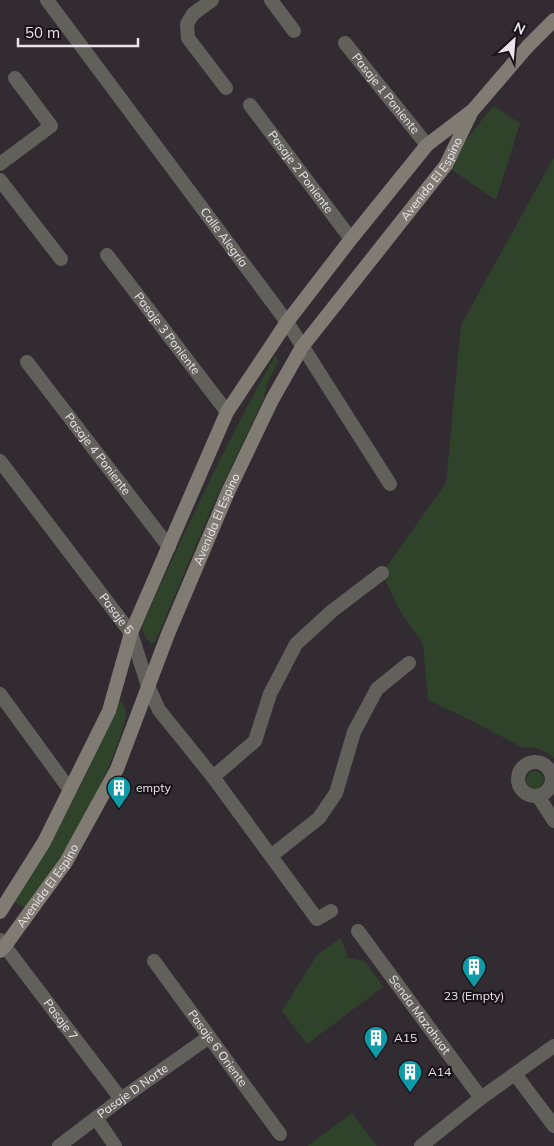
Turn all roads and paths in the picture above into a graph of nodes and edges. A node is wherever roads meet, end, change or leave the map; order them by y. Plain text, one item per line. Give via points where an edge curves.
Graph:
1 (47, 0) edge
2 (212, 0) edge
3 (271, 0) edge
4 (554, 20) edge
5 (294, 31) dead end
6 (345, 43) dead end
7 (16, 78) dead end
8 (226, 88) dead end
9 (250, 105) dead end
10 (472, 110) junction
11 (427, 145) junction
12 (0, 164) edge
13 (0, 180) edge
14 (351, 239) junction
15 (107, 255) dead end
16 (62, 259) dead end
17 (287, 322) junction
18 (302, 346) junction
19 (27, 362) dead end
20 (227, 412) junction
21 (0, 461) edge
22 (390, 484) dead end
23 (169, 547) junction
24 (382, 573) dead end
25 (132, 633) junction
26 (409, 664) dead end
27 (148, 686) junction
28 (0, 694) edge
29 (213, 777) junction
30 (70, 790) junction
31 (538, 796) dead end
32 (554, 821) edge
33 (271, 856) junction
34 (331, 911) dead end
35 (0, 912) edge
36 (358, 931) dead end
37 (2, 946) edge
38 (154, 960) dead end
39 (209, 1037) junction
40 (554, 1046) edge
41 (515, 1074) junction
42 (481, 1098) junction
43 (121, 1099) junction
44 (96, 1118) junction
45 (554, 1126) edge
46 (280, 1134) dead end
47 (59, 1146) edge
48 (115, 1146) edge
49 (421, 1146) edge

1 - 17 street, Calle Alegría
2 - 8 street via 193,14 187,24 188,38
3 - 5 street
4 - 10 main road, Avenida El Espino
6 - 11 street, Pasaje 1 Poniente
7 - 12 street via 51,126
9 - 14 street, Pasaje 2 Poniente
10 - 11 main road, Avenida El Espino
10 - 18 main road, Avenida El Espino via 446,165
11 - 14 main road, Avenida El Espino
13 - 16 street
14 - 17 main road, Avenida El Espino
15 - 20 street, Pasaje 3 Poniente
17 - 18 street, Calle Alegría
17 - 20 main road, Avenida El Espino
18 - 22 street, Calle Alegría
18 - 27 main road, Avenida El Espino via 228,492
19 - 23 street, Pasaje 4 Poniente
20 - 23 main road, Avenida El Espino
21 - 25 street, Pasaje 5
23 - 25 main road, Avenida El Espino
24 - 29 street via 332,611 296,644 270,694 255,741
25 - 27 street, Pasaje 5
25 - 30 main road, Avenida El Espino via 109,711
26 - 33 street via 377,689 354,732 336,793 320,818
27 - 29 street, Pasaje 5 via 160,710
27 - 37 main road, Avenida El Espino via 117,769 66,862
28 - 30 street
29 - 33 street, Pasaje 5
30 - 35 main road, Avenida El Espino via 44,842
31 - 32 street
33 - 34 street, Pasaje 5 via 317,918
36 - 42 street, Senda Mazahuat
37 - 43 street, Pasaje 7
38 - 39 street, Pasaje 6 Oriente
39 - 43 street, Pasaje D Norte
39 - 46 street, Pasaje 6 Oriente
40 - 41 street
41 - 42 street
41 - 45 street
42 - 49 street
43 - 44 street, Pasaje D Norte
44 - 47 street, Pasaje D Norte
44 - 48 street

